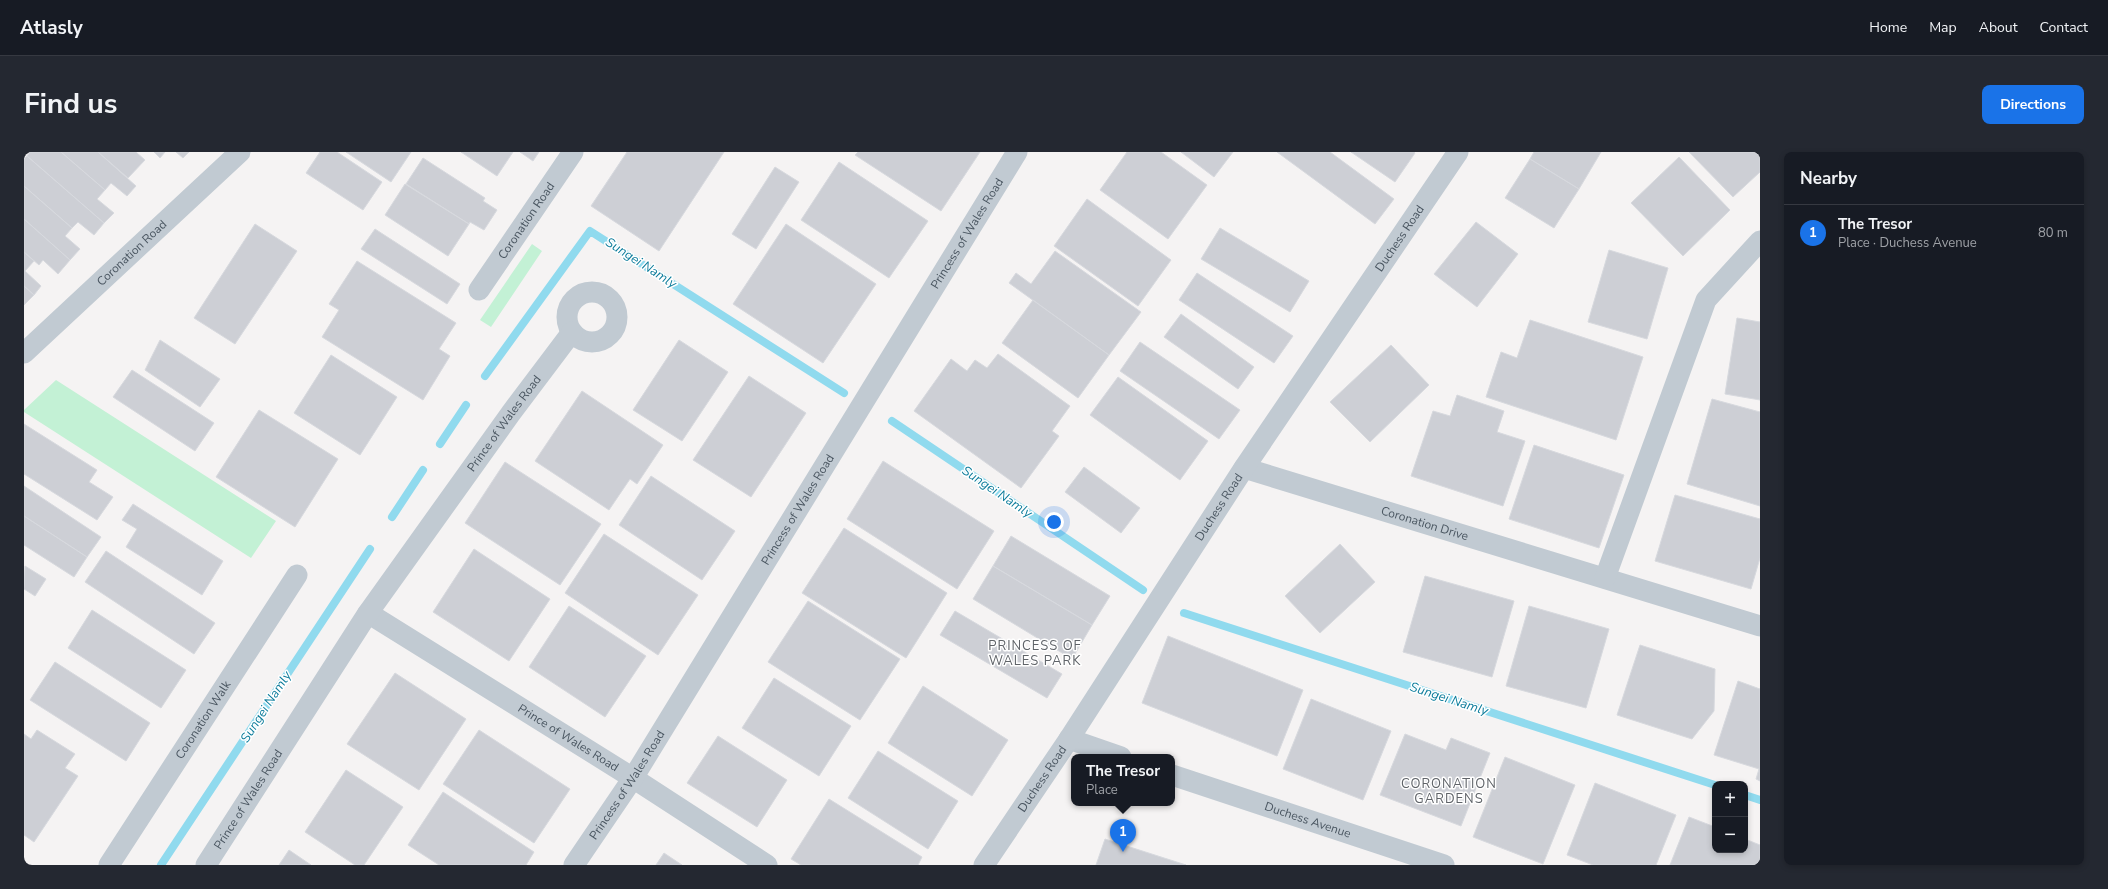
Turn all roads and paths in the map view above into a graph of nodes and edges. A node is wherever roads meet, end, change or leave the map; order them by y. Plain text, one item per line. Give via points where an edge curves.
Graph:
1 (240, 152) edge
2 (573, 152) edge
3 (1017, 152) edge
4 (1458, 152) edge
5 (1760, 241) edge
6 (479, 290) dead end
7 (572, 332) dead end
8 (24, 353) edge
9 (1244, 468) junction
10 (297, 575) dead end
11 (1605, 578) junction
12 (368, 613) junction
13 (1760, 626) edge
14 (1069, 739) junction
15 (1112, 754) edge
16 (1175, 776) edge
17 (633, 778) junction
18 (108, 865) edge
19 (206, 865) edge
20 (574, 865) edge
21 (767, 865) edge
22 (984, 865) edge
23 (1444, 865) edge

1 - 8 street, Coronation Road
2 - 6 street, Coronation Road
3 - 17 street, Princess of Wales Road
4 - 9 street, Duchess Road
5 - 11 street via 1706,300
7 - 12 street, Prince of Wales Road
9 - 11 street, Coronation Drive
9 - 14 street, Duchess Road
10 - 18 street, Coronation Walk
11 - 13 street, Coronation Drive
12 - 17 street, Prince of Wales Road
12 - 19 street, Prince of Wales Road
14 - 15 street
14 - 22 street, Duchess Road
16 - 23 street, Duchess Avenue
17 - 20 street, Princess of Wales Road
17 - 21 street, Prince of Wales Road

